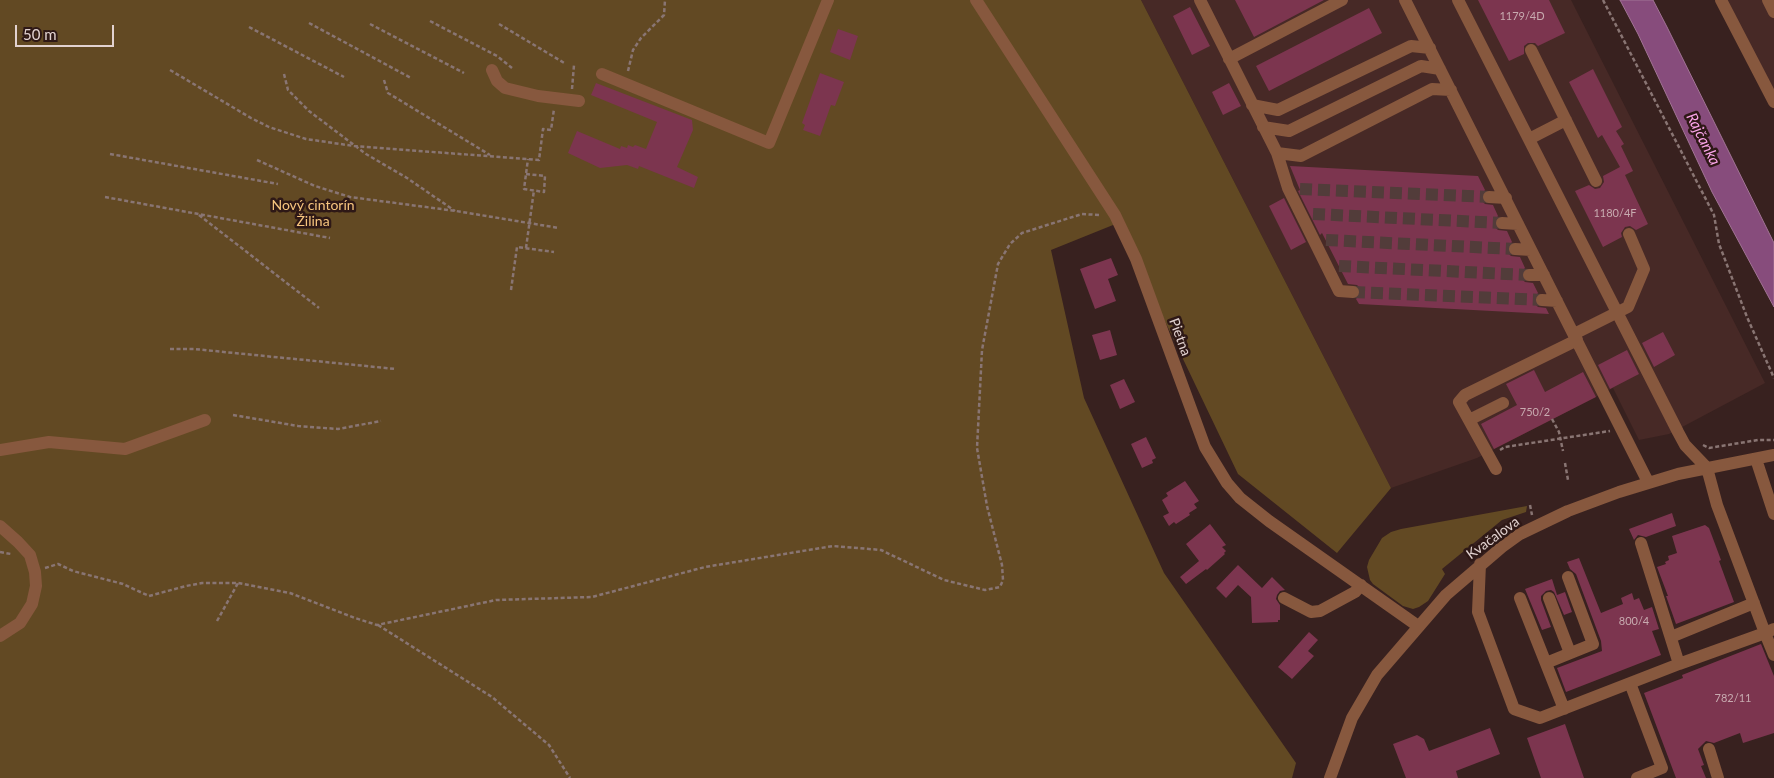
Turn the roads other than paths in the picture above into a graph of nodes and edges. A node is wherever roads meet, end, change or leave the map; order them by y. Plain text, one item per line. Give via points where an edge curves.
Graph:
1 (828, 0) edge
2 (976, 0) edge
3 (1200, 0) edge
4 (1342, 0) edge
5 (1405, 0) edge
6 (1458, 0) edge
7 (1721, 0) edge
8 (1768, 0) edge
9 (1774, 12) edge
10 (1430, 48) junction
11 (1531, 50) dead end
12 (1229, 59) junction
13 (1440, 69) junction
14 (492, 70) dead end
15 (602, 74) dead end
16 (1451, 90) junction
17 (575, 101) road end
18 (1774, 102) edge
19 (1252, 105) junction
20 (1566, 120) junction
21 (1263, 127) junction
22 (1529, 140) junction
23 (1277, 153) junction
24 (1596, 181) dead end
25 (1489, 198) tunnel mouth
26 (1506, 198) junction
27 (1502, 223) tunnel mouth
28 (1518, 224) junction
29 (1629, 234) dead end
30 (1516, 249) tunnel mouth
31 (1531, 250) junction
32 (1529, 275) tunnel mouth
33 (1544, 275) junction
34 (1353, 292) tunnel mouth
35 (1542, 300) tunnel mouth
36 (1557, 301) junction
37 (1618, 313) junction
38 (1576, 337) junction
39 (1503, 403) dead end
40 (205, 420) dead end
41 (1468, 420) junction
42 (0, 450) edge
43 (1774, 456) edge
44 (1756, 459) junction
45 (1707, 468) junction
46 (1496, 469) dead end
47 (1648, 482) junction
48 (1774, 514) edge
49 (0, 526) edge
50 (1641, 543) dead end
51 (1480, 564) junction
52 (1568, 577) dead end
53 (1361, 586) junction
54 (1284, 598) dead end
55 (1520, 598) dead end
56 (1550, 598) dead end
57 (1754, 603) junction
58 (1418, 626) junction
59 (1770, 631) edge
60 (0, 636) edge
61 (1671, 637) junction
62 (1570, 653) junction
63 (1774, 655) edge
64 (1546, 663) junction
65 (1679, 664) junction
66 (1630, 683) junction
67 (1564, 709) junction
68 (1709, 749) dead end
69 (1330, 778) edge
70 (1637, 778) edge
71 (1718, 778) edge

1 - 15 street via 769,143
2 - 53 street, Pietna via 1116,215 1136,259 1197,426 1219,471 1240,498
3 - 12 street
4 - 12 street
5 - 10 street
6 - 22 street
7 - 18 street
8 - 9 street
10 - 13 street
10 - 19 street via 1411,46 1278,110
11 - 20 street
12 - 19 street
13 - 16 street
13 - 21 street via 1421,66 1289,131
14 - 17 street via 505,88
16 - 23 street via 1432,89 1301,156
16 - 26 street
19 - 21 street
20 - 22 street
20 - 24 street
21 - 23 street
22 - 37 street
23 - 34 street via 1333,265 1339,291
25 - 26 street
26 - 28 street
27 - 28 street
28 - 31 street
29 - 37 street via 1644,269 1628,307
30 - 31 street
31 - 33 street
32 - 33 street
33 - 36 street
35 - 36 street
36 - 38 street
37 - 38 street
37 - 45 street via 1685,445
38 - 41 street via 1465,395 1459,402
38 - 47 street
39 - 41 street
40 - 42 street via 125,449 49,442
41 - 46 street
43 - 44 street, Kvačalova
44 - 45 street, Kvačalova
44 - 48 street
45 - 47 street, Kvačalova
45 - 57 street
47 - 51 street, Kvačalova via 1536,526
49 - 60 street via 30,555 36,586 32,604 20,623
50 - 61 street
51 - 58 street, Kvačalova
51 - 67 street via 1478,612 1514,709 1540,718
52 - 62 street via 1593,644
53 - 54 street via 1320,611 1311,612
53 - 58 street, Pietna
55 - 64 street
56 - 62 street
57 - 59 street
57 - 61 street
58 - 69 street, Kvačalova via 1377,675 1361,700
59 - 63 street
59 - 65 street
61 - 65 street
62 - 64 street
64 - 67 street
65 - 66 street
66 - 67 street
66 - 70 street via 1662,768
68 - 71 street

